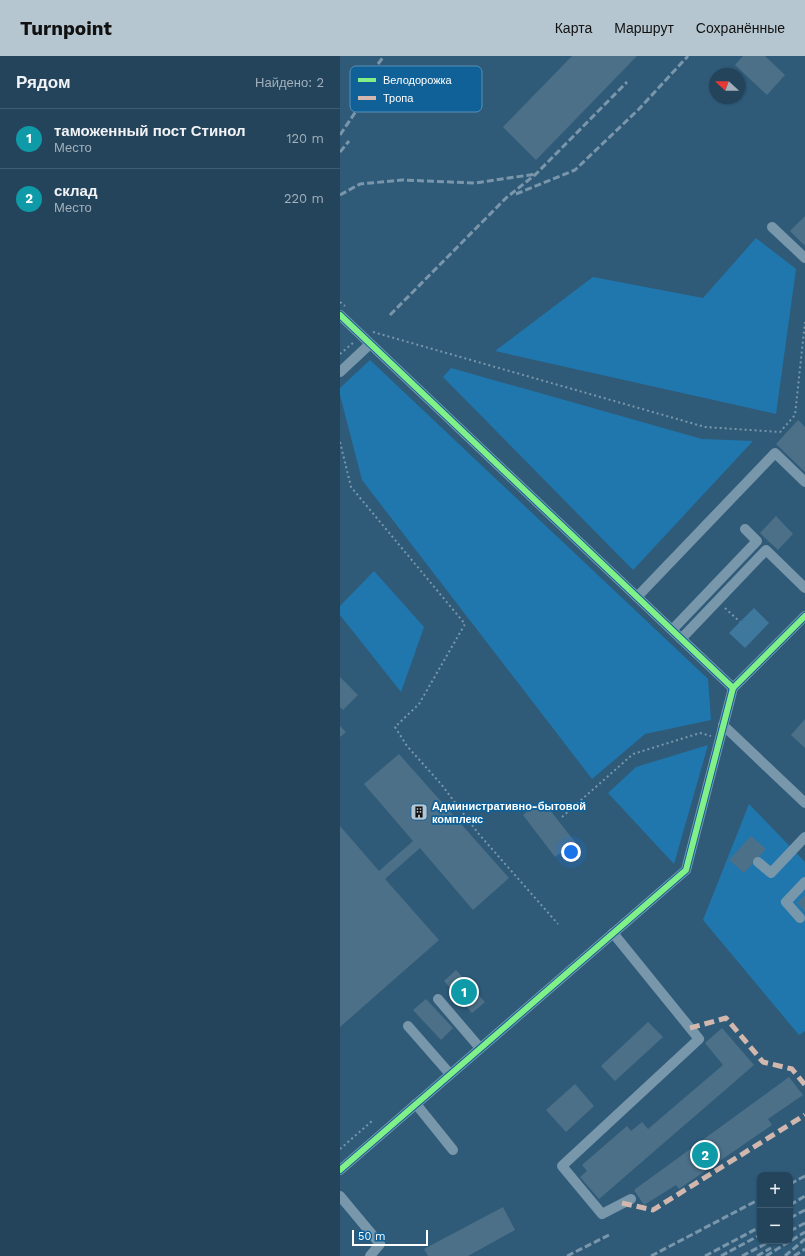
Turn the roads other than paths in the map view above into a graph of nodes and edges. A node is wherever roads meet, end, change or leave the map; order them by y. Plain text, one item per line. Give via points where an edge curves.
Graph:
1 (772, 227) dead end
2 (805, 258) edge
3 (343, 311) edge
4 (370, 344) junction
5 (340, 372) edge
6 (805, 482) edge
7 (745, 529) dead end
8 (805, 588) edge
9 (637, 597) junction
10 (805, 616) edge
11 (672, 630) junction
12 (681, 639) junction
13 (733, 688) junction
14 (723, 724) junction
15 (805, 804) edge
16 (805, 837) edge
17 (758, 862) dead end
18 (805, 882) edge
19 (800, 918) dead end
20 (612, 933) junction
21 (438, 999) dead end
22 (408, 1026) dead end
23 (480, 1048) junction
24 (450, 1074) junction
25 (416, 1104) junction
26 (453, 1150) dead end
27 (340, 1170) edge
28 (340, 1196) edge
29 (631, 1199) dead end
30 (370, 1256) edge

1 - 2 street
3 - 4 street
4 - 5 street
4 - 9 street
6 - 9 street via 774,453
7 - 11 street via 757,540
8 - 12 street via 766,550
9 - 11 street
10 - 13 street
11 - 12 street
12 - 13 street
13 - 14 street
14 - 15 street
14 - 20 street via 686,870
16 - 17 street via 771,873
18 - 19 street via 786,902
20 - 23 street
20 - 29 street via 699,1039 562,1166 602,1214
21 - 23 street
22 - 24 street
23 - 24 street
24 - 25 street
25 - 26 street
25 - 27 street
28 - 30 street via 380,1244

